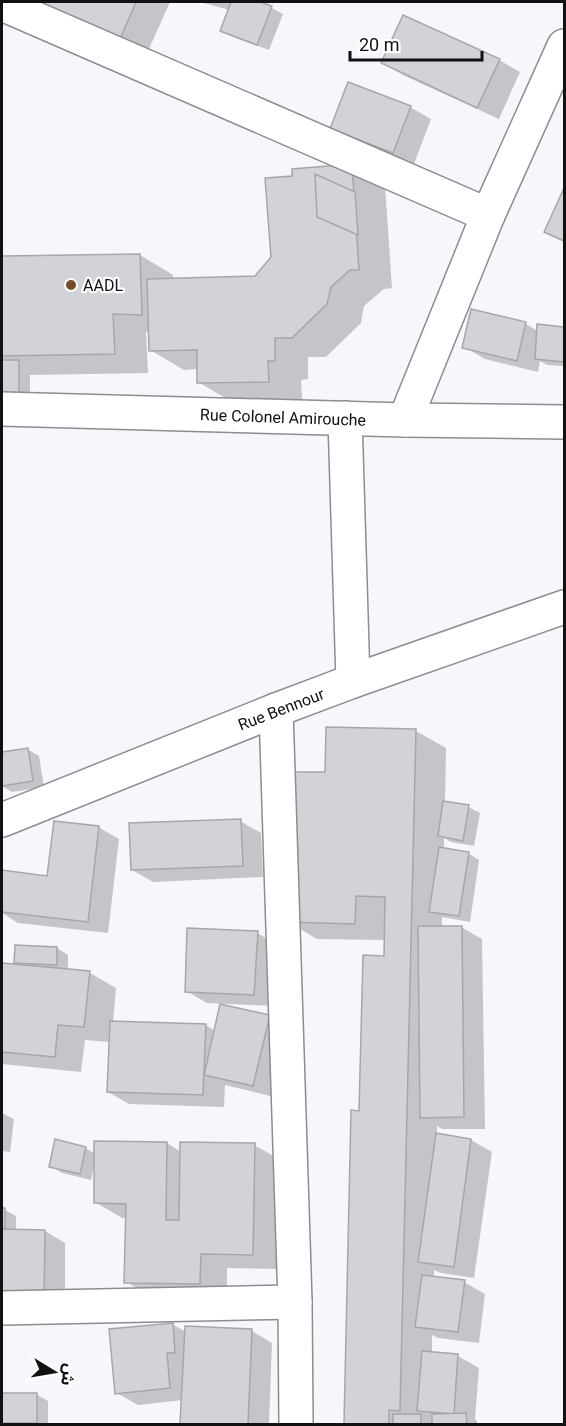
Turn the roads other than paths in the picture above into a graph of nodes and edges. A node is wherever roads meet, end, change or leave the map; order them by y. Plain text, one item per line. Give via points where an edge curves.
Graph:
1 (2, 4) edge
2 (564, 45) edge
3 (488, 215) junction
4 (2, 409) edge
5 (345, 418) junction
6 (405, 420) junction
7 (564, 422) edge
8 (564, 607) edge
9 (367, 676) junction
10 (276, 710) junction
11 (2, 820) edge
12 (294, 1302) junction
13 (2, 1308) edge
14 (296, 1425) edge

1 - 3 street
2 - 3 street
3 - 6 street
4 - 5 street, Rue Colonel Amirouche
5 - 6 street, Rue Colonel Amirouche
5 - 9 street
6 - 7 street, Rue Colonel Amirouche
8 - 9 street, Rue Bennour
9 - 10 street, Rue Bennour
10 - 11 street, Rue Bennour
10 - 12 street
12 - 13 street
12 - 14 street

